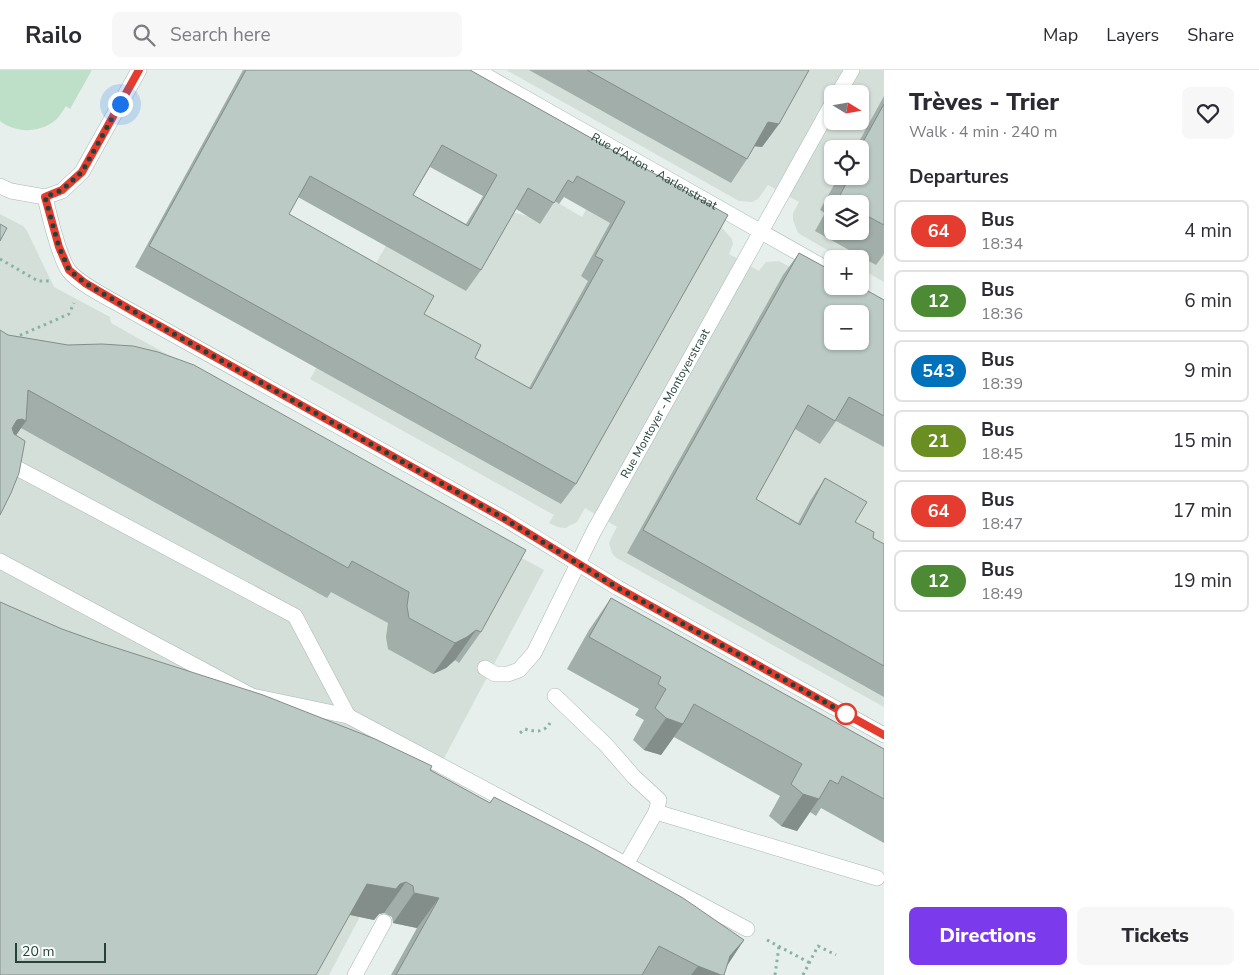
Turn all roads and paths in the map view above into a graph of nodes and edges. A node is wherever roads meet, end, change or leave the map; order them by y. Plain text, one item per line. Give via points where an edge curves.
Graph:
1 (139, 70) edge
2 (476, 70) edge
3 (852, 70) edge
4 (843, 85) edge
5 (824, 118) edge
6 (0, 186) edge
7 (45, 197) junction
8 (761, 232) junction
9 (0, 259) edge
10 (824, 267) edge
11 (85, 283) junction
12 (74, 302) dead end
13 (9, 341) edge
14 (0, 459) edge
15 (0, 561) edge
16 (578, 563) junction
17 (484, 668) dead end
18 (556, 696) dead end
19 (348, 716) junction
20 (884, 735) edge
21 (656, 812) junction
22 (626, 864) junction
23 (877, 878) dead end
24 (384, 922) dead end
25 (747, 929) dead end
26 (770, 941) dead end
27 (779, 946) junction
28 (836, 955) dead end
29 (810, 963) junction
30 (355, 975) edge
31 (775, 975) edge
32 (803, 975) edge

1 - 7 street via 82,172 62,190
2 - 8 street, Rue d'Arlon - Aarlenstraat
3 - 4 street
5 - 8 street, Rue Montoyer - Montoyerstraat
6 - 7 street
7 - 11 street via 69,270
8 - 10 street, Rue d'Arlon - Aarlenstraat
8 - 16 street, Rue Montoyer - Montoyerstraat
9 - 11 path via 38,281
11 - 16 street
12 - 13 path via 69,314
14 - 19 street via 295,616
15 - 19 street via 252,696
16 - 17 street, Rue Montoyer - Montoyerstraat via 534,653 519,670 495,674
16 - 20 street
18 - 21 street via 659,800
19 - 22 street
21 - 22 street
21 - 23 street
22 - 25 street
24 - 30 street
26 - 27 path
27 - 29 path
27 - 31 path
28 - 29 path via 818,946
29 - 32 path

